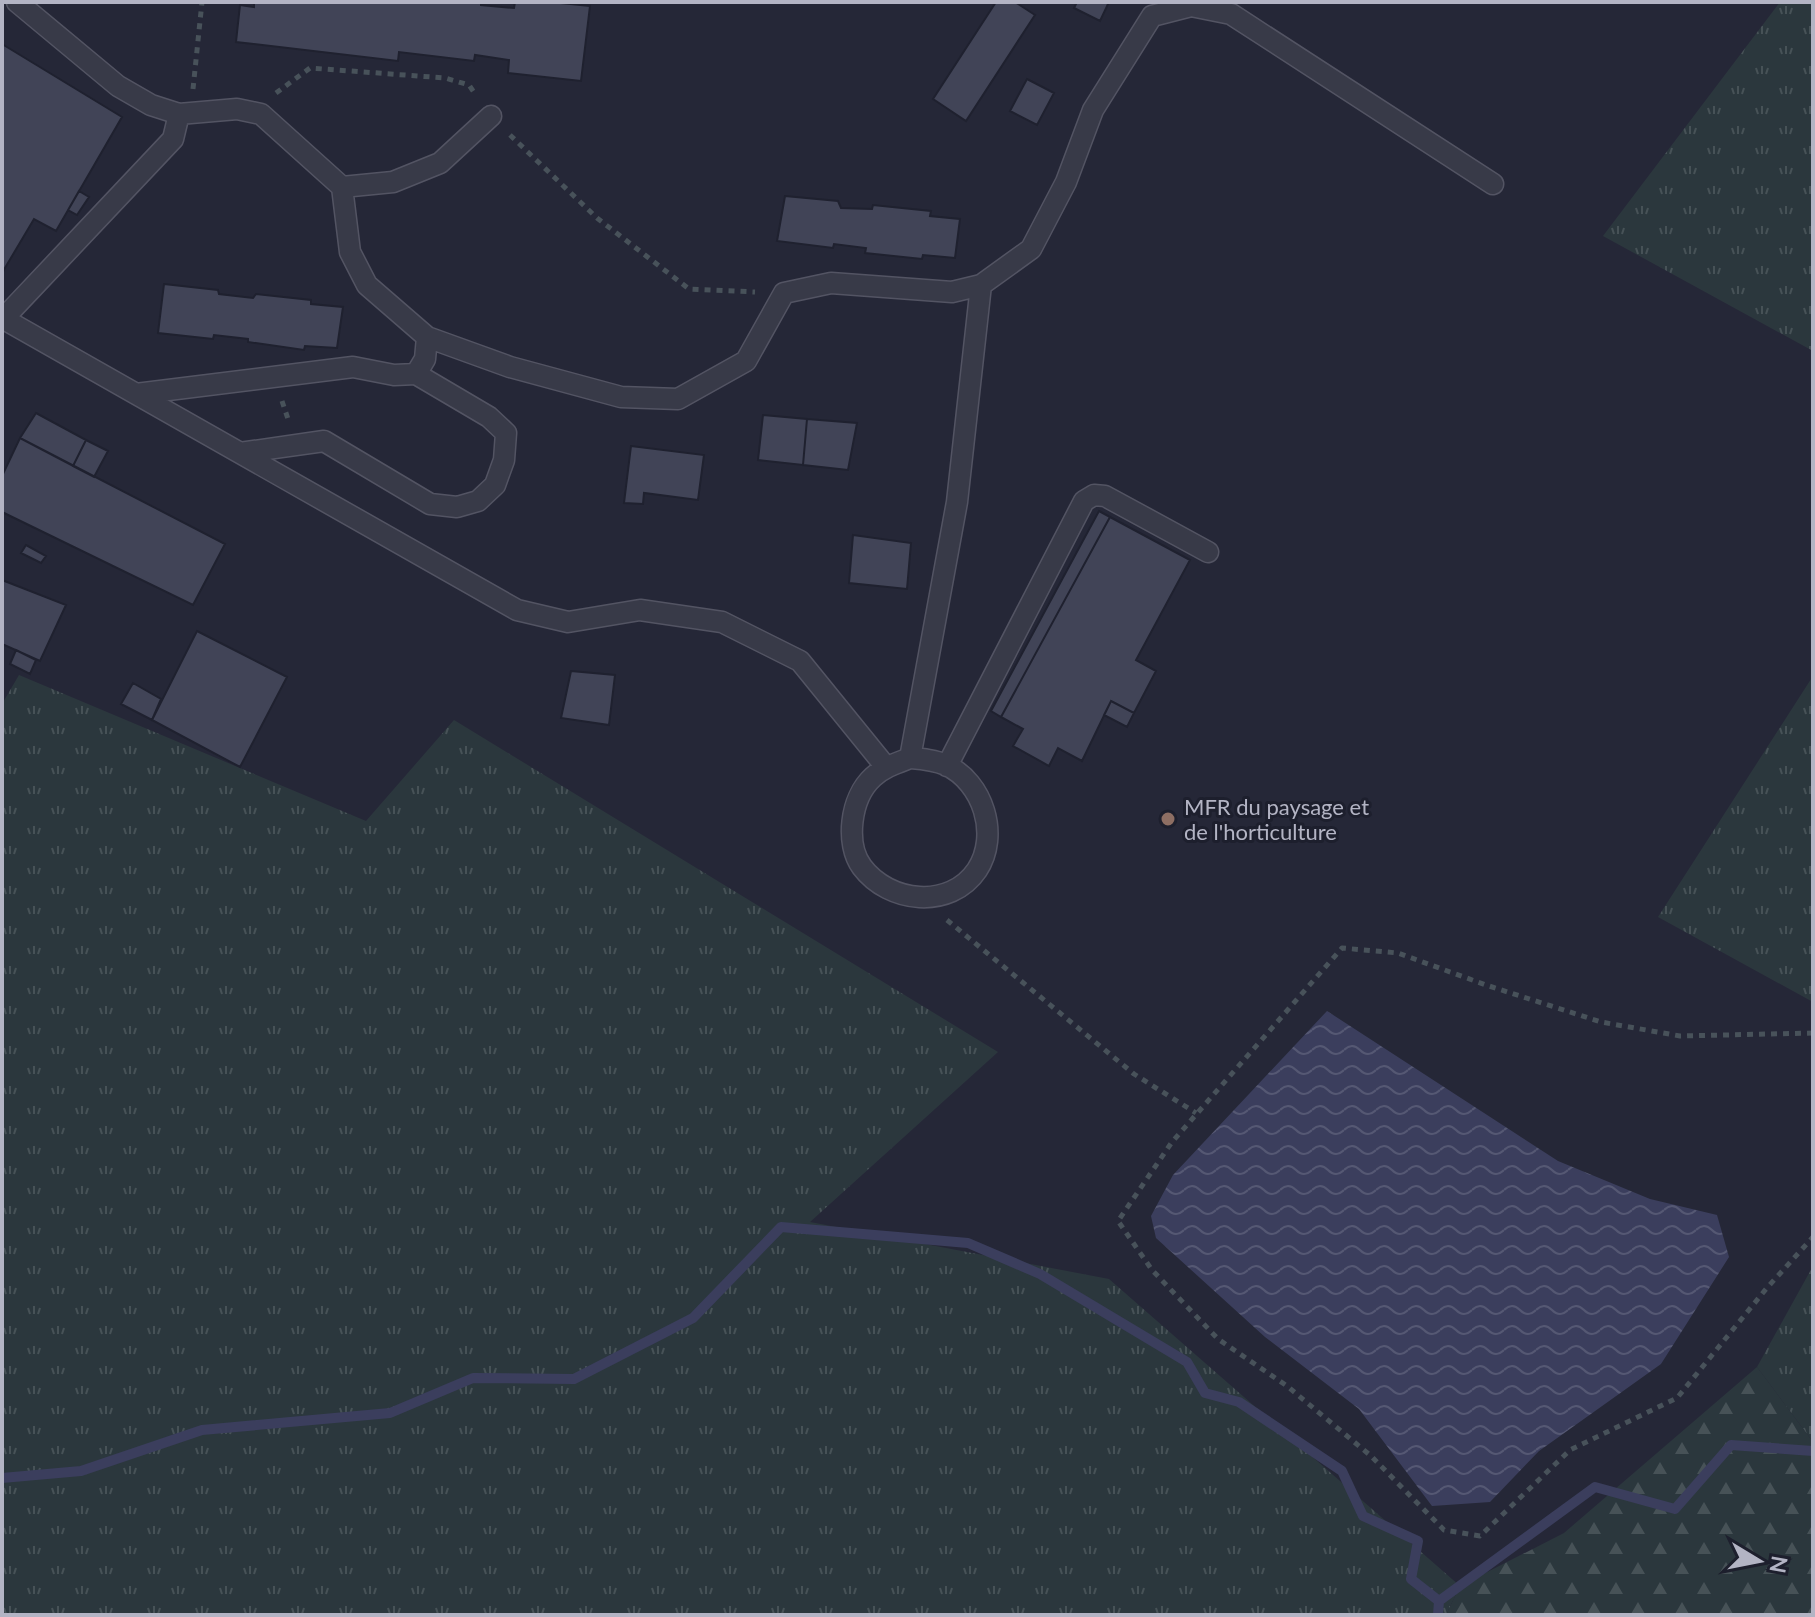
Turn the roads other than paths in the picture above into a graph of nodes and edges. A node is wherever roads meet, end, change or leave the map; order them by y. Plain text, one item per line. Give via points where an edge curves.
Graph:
1 (17, 2) edge
2 (185, 113) junction
3 (491, 116) road end
4 (1493, 184) dead end
5 (342, 187) junction
6 (981, 285) junction
7 (2, 319) edge
8 (427, 337) junction
9 (416, 374) junction
10 (136, 394) junction
11 (240, 453) junction
12 (1208, 552) dead end
13 (910, 758) junction
14 (947, 766) junction
15 (886, 767) junction

1 - 2 lane via 118,86 151,105
2 - 5 lane via 237,109 261,114
2 - 7 lane via 173,139
3 - 5 lane via 440,163 393,182
4 - 6 lane via 1231,14 1191,6 1152,16 1093,110 1066,182 1031,249
5 - 8 lane via 350,252 367,285
6 - 8 lane via 952,292 831,283 784,293 746,361 678,399 621,397 510,367
6 - 13 lane via 957,502
7 - 10 lane
8 - 9 lane via 425,359
9 - 10 lane via 353,367
9 - 11 lane via 489,417 506,433 495,485 478,501 457,507 430,504 324,441
10 - 11 lane
11 - 15 lane via 517,610 568,622 640,610 722,622 800,661
12 - 14 lane via 1105,496 1084,501
13 - 14 lane
13 - 15 lane
14 - 15 lane via 966,779 981,802 988,838 977,871 955,889 921,899 894,893 872,880 855,857 851,839 858,802 870,780

